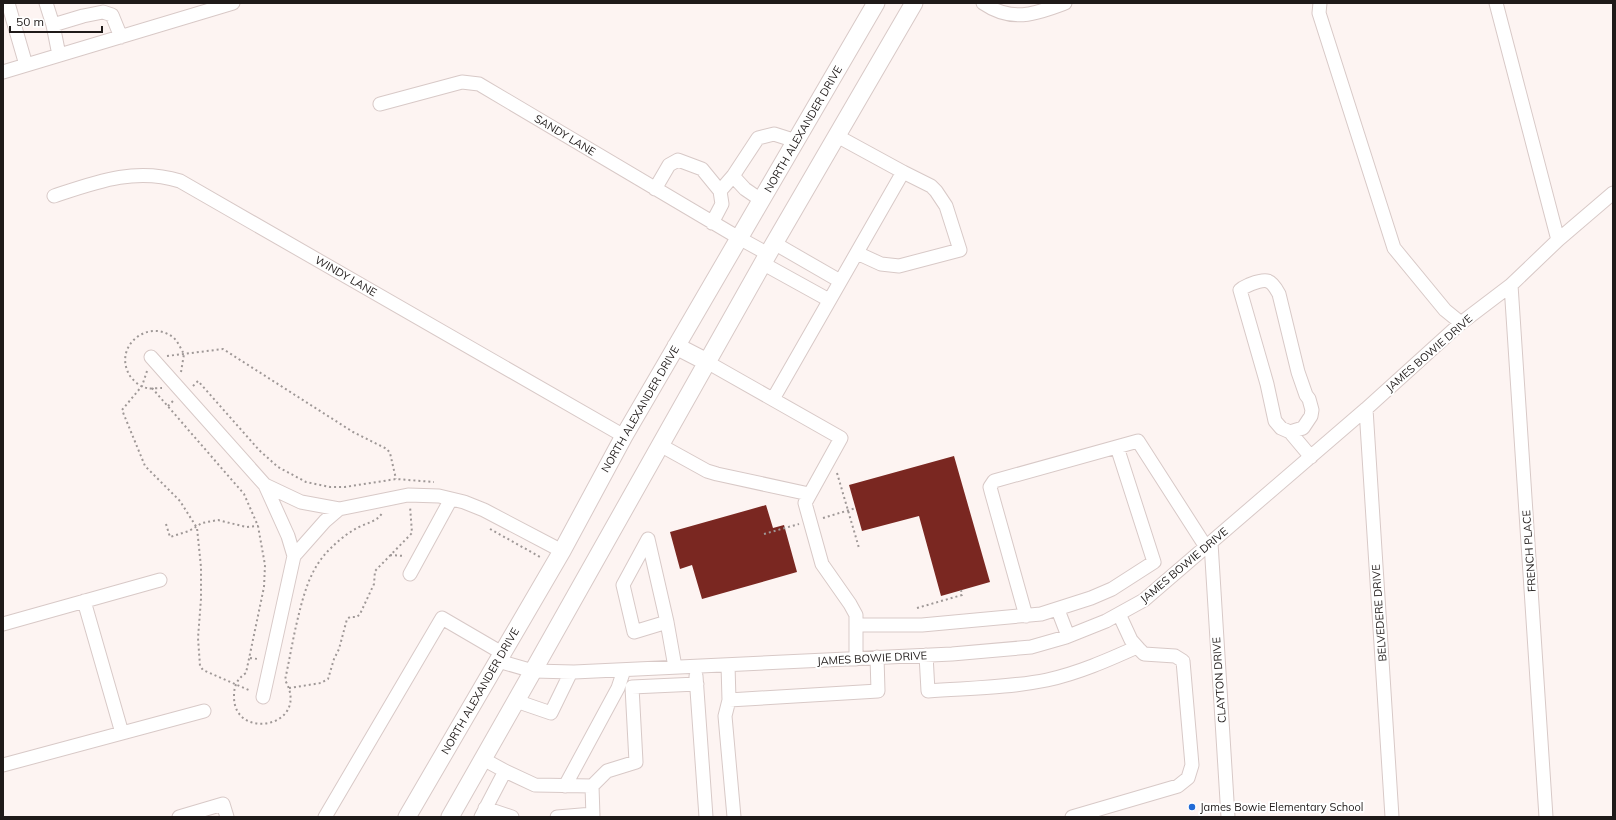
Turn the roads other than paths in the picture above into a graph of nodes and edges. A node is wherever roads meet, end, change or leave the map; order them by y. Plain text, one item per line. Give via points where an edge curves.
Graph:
1 (8, 3) edge
2 (46, 3) edge
3 (233, 3) edge
4 (876, 3) edge
5 (914, 3) edge
6 (983, 3) edge
7 (1065, 3) edge
8 (1320, 3) edge
9 (1496, 3) edge
10 (53, 25) junction
11 (121, 37) junction
12 (59, 55) junction
13 (26, 65) junction
14 (3, 72) edge
15 (380, 104) dead end
16 (837, 136) junction
17 (796, 141) junction
18 (903, 172) junction
19 (733, 176) junction
20 (655, 189) junction
21 (720, 191) junction
22 (1613, 193) edge
23 (54, 196) dead end
24 (761, 200) junction
25 (712, 223) junction
26 (739, 238) junction
27 (1558, 240) junction
28 (768, 253) junction
29 (857, 253) junction
30 (811, 264) junction
31 (840, 281) junction
32 (799, 283) junction
33 (1511, 285) junction
34 (829, 300) junction
35 (1461, 323) junction
36 (676, 346) junction
37 (150, 357) road end
38 (707, 362) junction
39 (774, 399) junction
40 (1366, 409) junction
41 (1290, 432) junction
42 (624, 436) junction
43 (660, 445) junction
44 (1117, 447) junction
45 (1311, 457) junction
46 (265, 485) junction
47 (809, 494) junction
48 (451, 499) junction
49 (339, 509) junction
50 (1208, 545) junction
51 (294, 556) junction
52 (558, 558) junction
53 (410, 574) dead end
54 (160, 580) dead end
55 (84, 601) junction
56 (1058, 610) junction
57 (1119, 614) junction
58 (1026, 616) junction
59 (667, 622) junction
60 (3, 624) edge
61 (857, 625) junction
62 (1068, 636) junction
63 (1137, 647) junction
64 (926, 655) junction
65 (500, 657) junction
66 (877, 657) junction
67 (856, 658) junction
68 (728, 665) junction
69 (695, 666) junction
70 (675, 667) junction
71 (624, 670) junction
72 (533, 672) junction
73 (571, 672) junction
74 (697, 684) junction
75 (632, 687) junction
76 (618, 688) junction
77 (263, 697) road end
78 (729, 700) junction
79 (516, 701) junction
80 (204, 711) dead end
81 (122, 733) junction
82 (483, 759) junction
83 (3, 765) edge
84 (505, 771) junction
85 (566, 786) junction
86 (592, 786) junction
87 (483, 813) edge
88 (593, 815) edge
89 (179, 817) edge
90 (227, 817) edge
91 (325, 817) edge
92 (407, 817) edge
93 (450, 817) edge
94 (512, 817) edge
95 (556, 817) edge
96 (706, 817) edge
97 (734, 817) edge
98 (1072, 817) edge
99 (1228, 817) edge
100 (1392, 817) edge
101 (1546, 817) edge

1 - 13 street
2 - 10 street
3 - 11 street
4 - 17 main road, NORTH ALEXANDER DRIVE
5 - 16 main road
6 - 7 street via 994,10 1022,16
8 - 35 street via 1319,13 1394,248 1445,310
9 - 27 street
10 - 11 street via 103,12 112,15
10 - 12 street
11 - 12 street
12 - 13 street
13 - 14 street
15 - 20 street, SANDY LANE via 462,82 479,84
16 - 18 street
16 - 28 main road
17 - 19 street via 774,134 758,138
17 - 24 main road, NORTH ALEXANDER DRIVE
18 - 29 street
18 - 29 street via 931,186 941,197 950,214 960,250 899,266 881,264
19 - 21 street
19 - 24 street via 745,189
20 - 21 street via 669,165 678,160 702,169
20 - 25 street, SANDY LANE
21 - 25 street via 722,204
22 - 27 street, JAMES BOWIE DRIVE
23 - 42 street, WINDY LANE via 102,180 140,174 180,181
24 - 26 main road, NORTH ALEXANDER DRIVE
25 - 26 street, SANDY LANE
26 - 28 street, SANDY LANE
26 - 36 main road, NORTH ALEXANDER DRIVE
27 - 33 street, JAMES BOWIE DRIVE
28 - 30 street
28 - 32 street
28 - 38 main road
29 - 31 street
30 - 31 street
30 - 32 street
31 - 34 street
32 - 34 street
33 - 35 street, JAMES BOWIE DRIVE
33 - 101 street, FRENCH PLACE
34 - 39 street
35 - 40 street, JAMES BOWIE DRIVE
36 - 38 main road
36 - 42 main road, NORTH ALEXANDER DRIVE
37 - 46 street
38 - 39 street
38 - 43 main road
39 - 47 street via 841,438
40 - 45 street, JAMES BOWIE DRIVE
40 - 100 street, BELVEDERE DRIVE
41 - 41 street via 1281,428 1275,421 1240,290 1262,280 1272,283 1279,294 1298,372 1311,404 1311,416 1303,428
41 - 45 street
42 - 52 main road, NORTH ALEXANDER DRIVE
43 - 47 street via 707,471
43 - 72 main road
44 - 50 street via 1138,441
44 - 56 street via 1154,562 1112,589
44 - 58 street via 994,481 992,484 990,491
45 - 50 street, JAMES BOWIE DRIVE
46 - 49 street via 301,502
46 - 51 street via 288,536
47 - 61 street via 805,507 822,564 854,609
48 - 49 street via 408,495
48 - 52 street via 484,510
48 - 53 street
49 - 51 street
50 - 57 street, JAMES BOWIE DRIVE via 1144,600
50 - 99 street, CLAYTON DRIVE
51 - 77 street
52 - 65 main road, NORTH ALEXANDER DRIVE
54 - 55 street
55 - 60 street
55 - 81 street
56 - 58 street
56 - 62 street
57 - 62 street, JAMES BOWIE DRIVE
57 - 63 street
58 - 61 street via 922,625
59 - 59 street via 634,632 624,591 623,585 648,539
59 - 70 street
61 - 67 street
62 - 64 street, JAMES BOWIE DRIVE via 1031,647
63 - 64 street via 1093,667 1049,680 928,691
63 - 98 street via 1144,654 1175,656 1183,661 1192,765 1188,778 1178,786
64 - 66 street, JAMES BOWIE DRIVE
65 - 72 street, JAMES BOWIE DRIVE
65 - 91 street, JAMES BOWIE DRIVE via 442,618
65 - 92 main road, NORTH ALEXANDER DRIVE
66 - 67 street, JAMES BOWIE DRIVE
66 - 78 street via 878,691
67 - 68 street, JAMES BOWIE DRIVE
68 - 69 street, JAMES BOWIE DRIVE
68 - 78 street
69 - 70 street, JAMES BOWIE DRIVE
69 - 74 street
70 - 71 street, JAMES BOWIE DRIVE
71 - 73 street, JAMES BOWIE DRIVE
71 - 76 street
72 - 73 street, JAMES BOWIE DRIVE
72 - 79 main road
73 - 79 street via 551,713
74 - 75 street
74 - 96 street
75 - 76 street
75 - 86 street via 636,762 607,771
76 - 85 street
78 - 97 street via 725,716
79 - 82 main road
80 - 81 street
81 - 83 street
82 - 84 street
82 - 93 main road
84 - 85 street via 535,785
84 - 87 street
85 - 86 street
86 - 88 street
87 - 94 street
88 - 95 street
89 - 90 street via 223,804

